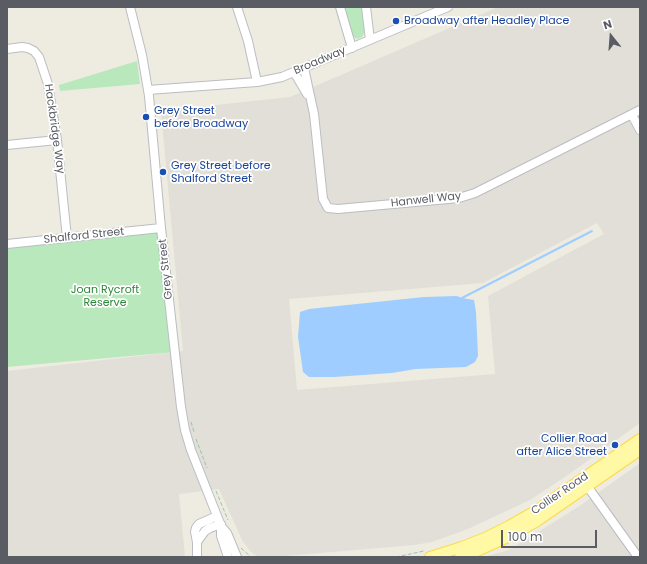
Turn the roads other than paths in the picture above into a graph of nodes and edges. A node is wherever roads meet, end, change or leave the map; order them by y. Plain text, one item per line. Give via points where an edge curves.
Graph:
1 (130, 7) edge
2 (237, 7) edge
3 (340, 7) edge
4 (366, 7) edge
5 (448, 7) edge
6 (370, 40) junction
7 (352, 48) junction
8 (7, 49) edge
9 (304, 68) junction
10 (294, 72) junction
11 (257, 82) junction
12 (149, 93) junction
13 (310, 98) junction
14 (640, 110) edge
15 (632, 115) junction
16 (640, 130) edge
17 (57, 140) junction
18 (7, 145) edge
19 (161, 228) junction
20 (67, 238) junction
21 (7, 244) edge
22 (640, 439) edge
23 (640, 450) edge
24 (585, 483) junction
25 (217, 516) junction
26 (221, 525) junction
27 (197, 542) junction
28 (427, 554) edge
29 (197, 557) edge
30 (228, 557) edge
31 (237, 557) edge
32 (460, 557) edge
33 (638, 557) edge

1 - 12 street, Grey Street
2 - 11 street
3 - 7 street
4 - 6 street
5 - 6 street, Broadway
6 - 7 street, Broadway
7 - 9 street, Broadway
8 - 17 street, Hackbridge Way via 28,48 39,57 49,89
9 - 10 street, Broadway
9 - 13 street, Hanwell Way
10 - 11 street, Broadway
10 - 13 street, Hanwell Way
11 - 12 street, Broadway via 179,87
12 - 19 street, Grey Street
13 - 15 street, Hanwell Way via 323,199 328,208 338,209 459,198 475,193
14 - 15 street, Hanwell Way
15 - 16 street
17 - 18 street
17 - 20 street, Hackbridge Way
19 - 20 street, Shalford Street
19 - 25 street, Grey Street via 185,430
20 - 21 street, Shalford Street
22 - 24 main road, Collier Road
23 - 24 main road, Collier Road
24 - 28 main road, Collier Road via 509,526 468,545
24 - 32 main road, Collier Road via 537,521 514,534
24 - 33 street
25 - 26 street, Grey Street
25 - 27 street via 199,524 195,532
26 - 27 street via 205,531
26 - 30 street, Grey Street via 221,536
26 - 31 street, Grey Street
27 - 29 street

